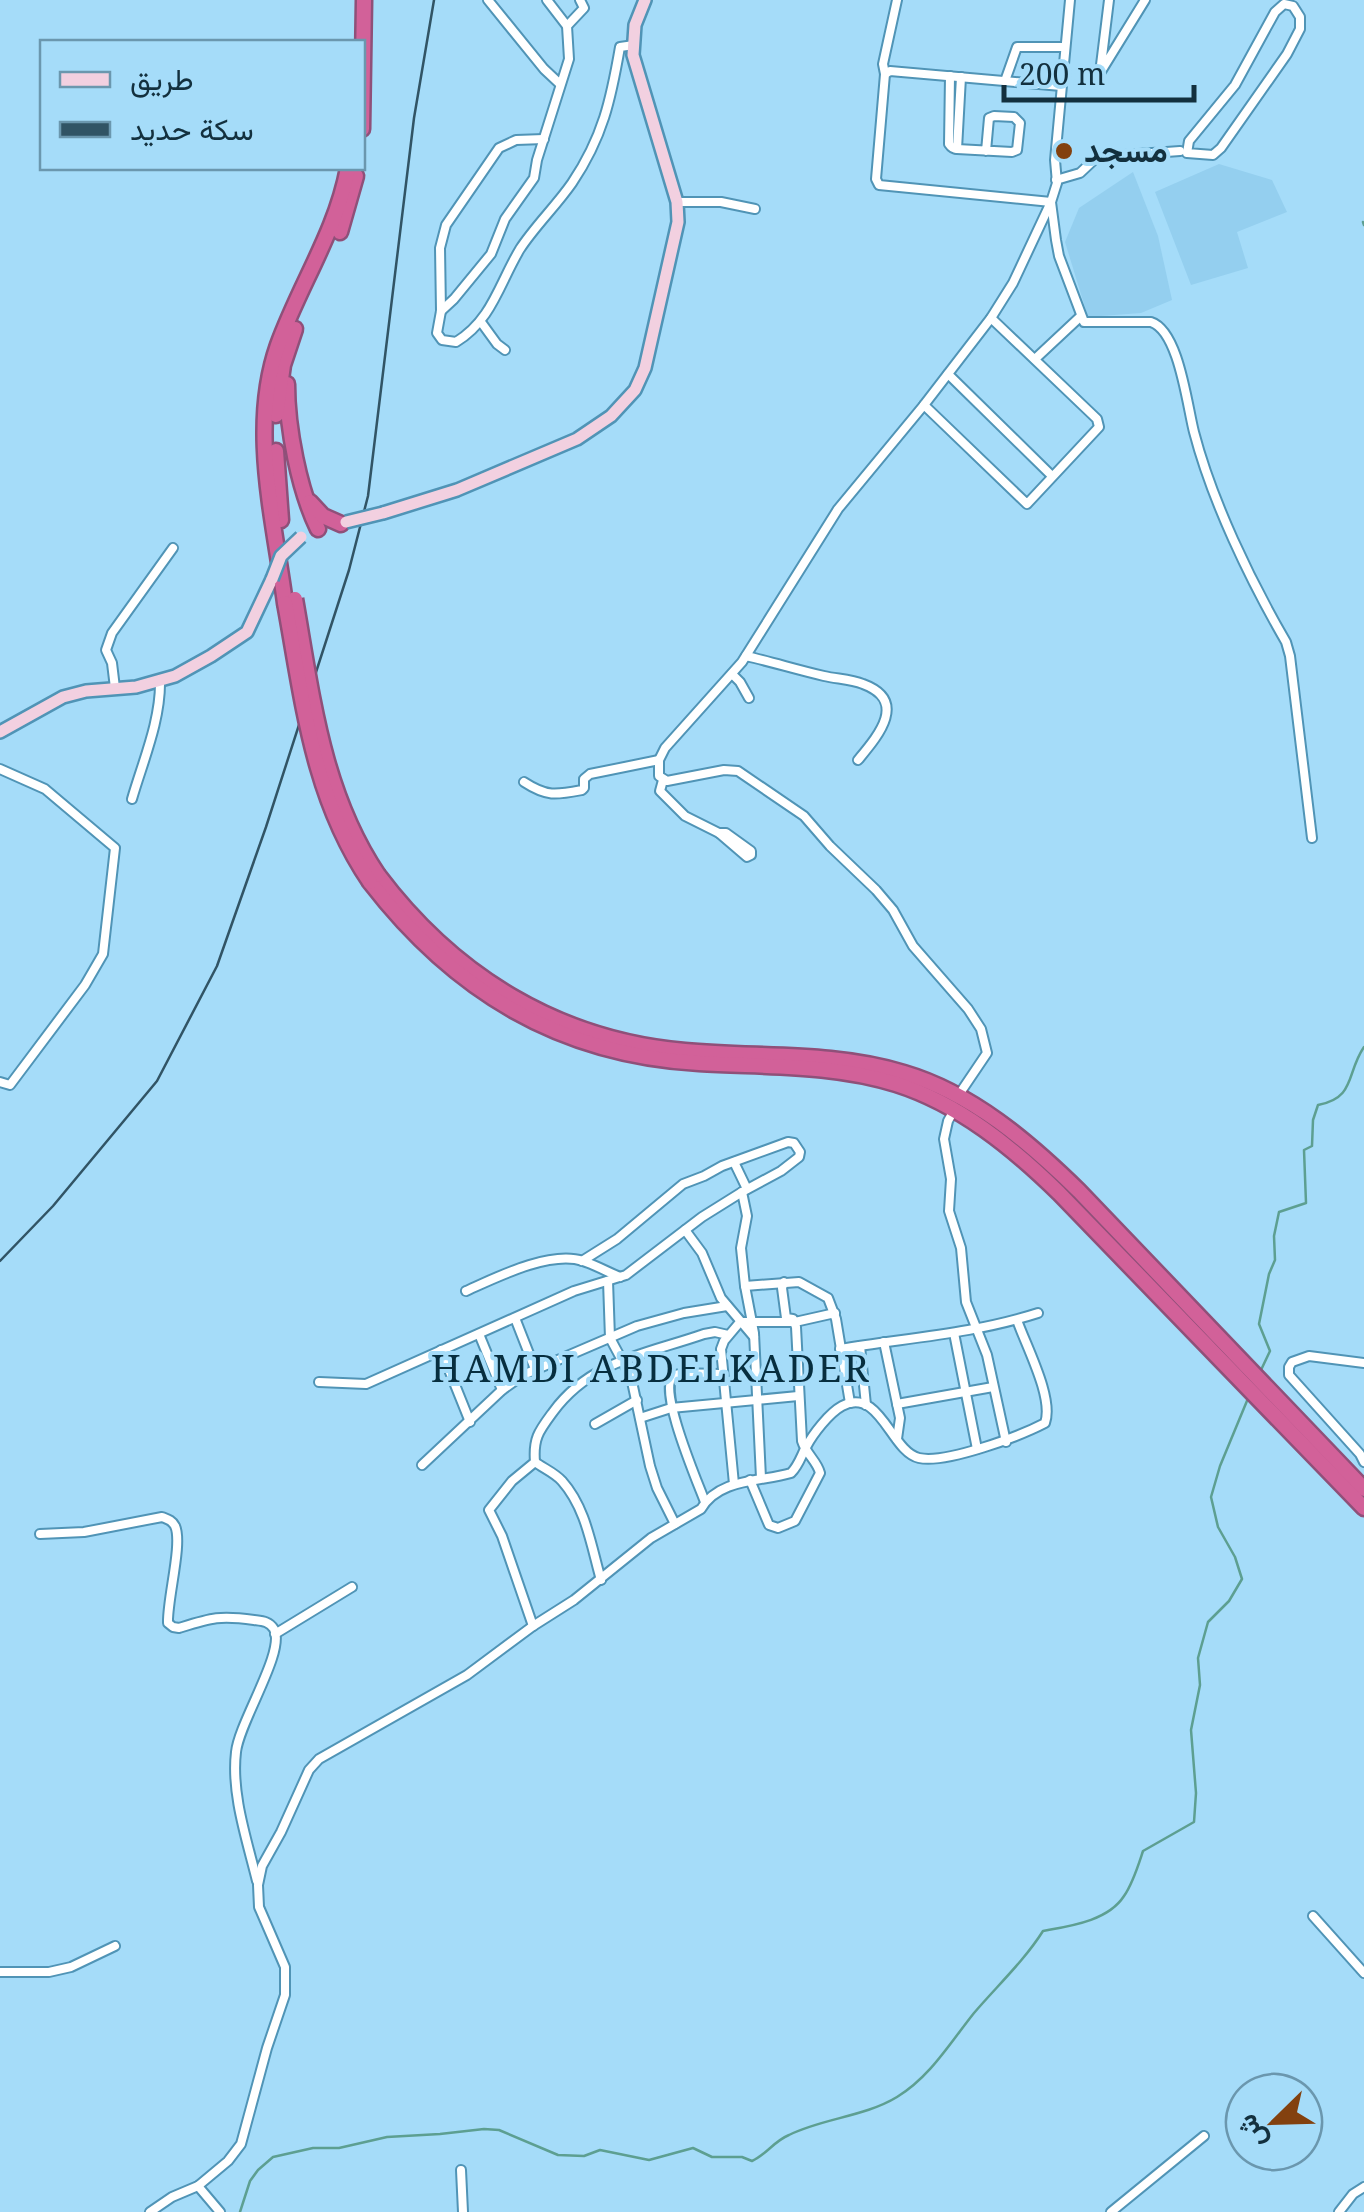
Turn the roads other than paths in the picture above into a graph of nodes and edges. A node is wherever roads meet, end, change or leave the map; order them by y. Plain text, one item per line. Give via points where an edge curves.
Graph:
1 (355, 0) edge
2 (364, 0) edge
3 (488, 0) edge
4 (547, 0) edge
5 (580, 0) edge
6 (645, 0) edge
7 (897, 0) edge
8 (1070, 0) edge
9 (1109, 0) edge
10 (1144, 0) edge
11 (567, 26) junction
12 (354, 40) edge
13 (363, 40) edge
14 (634, 46) junction
15 (1065, 47) junction
16 (886, 74) junction
17 (950, 76) junction
18 (960, 77) junction
19 (1005, 81) junction
20 (560, 84) junction
21 (1061, 86) junction
22 (544, 140) junction
23 (957, 149) junction
24 (986, 151) junction
25 (1184, 152) junction
26 (347, 170) edge
27 (358, 170) edge
28 (1056, 180) junction
29 (676, 202) junction
30 (1050, 202) junction
31 (755, 209) dead end
32 (441, 311) junction
33 (1081, 316) junction
34 (992, 318) junction
35 (480, 322) junction
36 (294, 330) junction
37 (505, 350) dead end
38 (1035, 358) junction
39 (948, 374) junction
40 (924, 405) junction
41 (276, 452) junction
42 (1052, 476) junction
43 (304, 495) junction
44 (344, 523) junction
45 (308, 534) junction
46 (174, 548) dead end
47 (290, 601) junction
48 (746, 656) junction
49 (732, 674) junction
50 (160, 680) junction
51 (116, 688) junction
52 (749, 698) dead end
53 (0, 732) edge
54 (659, 760) junction
55 (858, 760) dead end
56 (0, 769) edge
57 (663, 780) junction
58 (524, 782) dead end
59 (132, 799) dead end
60 (719, 833) dead end
61 (1312, 838) dead end
62 (0, 1082) edge
63 (956, 1103) junction
64 (734, 1162) junction
65 (744, 1190) junction
66 (685, 1230) junction
67 (582, 1260) junction
68 (620, 1277) junction
69 (608, 1280) junction
70 (784, 1282) junction
71 (745, 1286) junction
72 (466, 1290) dead end
73 (727, 1306) junction
74 (695, 1312) junction
75 (835, 1313) junction
76 (1038, 1313) dead end
77 (515, 1318) junction
78 (792, 1320) junction
79 (1017, 1320) junction
80 (740, 1322) junction
81 (752, 1323) junction
82 (977, 1329) junction
83 (954, 1333) junction
84 (479, 1334) junction
85 (728, 1335) junction
86 (699, 1336) junction
87 (754, 1337) junction
88 (610, 1338) junction
89 (884, 1342) junction
90 (860, 1346) junction
91 (840, 1349) junction
92 (441, 1350) junction
93 (623, 1359) junction
94 (1364, 1363) edge
95 (535, 1369) junction
96 (722, 1374) junction
97 (319, 1382) dead end
98 (994, 1387) junction
99 (502, 1390) junction
100 (966, 1392) junction
101 (798, 1396) junction
102 (757, 1399) junction
103 (637, 1400) junction
104 (725, 1402) junction
105 (850, 1403) junction
106 (898, 1404) junction
107 (866, 1405) junction
108 (671, 1408) junction
109 (640, 1418) junction
110 (470, 1422) junction
111 (595, 1424) dead end
112 (897, 1439) junction
113 (1006, 1442) junction
114 (805, 1445) junction
115 (976, 1449) junction
116 (535, 1462) junction
117 (1364, 1462) edge
118 (422, 1465) dead end
119 (761, 1478) junction
120 (750, 1480) junction
121 (1362, 1482) edge
122 (734, 1484) junction
123 (705, 1502) junction
124 (1364, 1508) edge
125 (676, 1524) junction
126 (40, 1534) dead end
127 (600, 1580) junction
128 (352, 1587) dead end
129 (533, 1626) junction
130 (276, 1634) junction
131 (258, 1885) junction
132 (1313, 1916) dead end
133 (115, 1946) dead end
134 (0, 1972) edge
135 (1364, 1973) edge
136 (1204, 2136) dead end
137 (460, 2170) dead end
138 (198, 2186) junction
139 (1364, 2188) edge
140 (150, 2212) edge
141 (220, 2212) edge
142 (463, 2212) edge
143 (1111, 2212) edge
144 (1339, 2212) edge

1 - 12 highway
2 - 13 highway
3 - 20 street
4 - 11 street
5 - 11 street via 584,8
6 - 14 main road
7 - 16 street
8 - 15 street
9 - 10 street via 1100,73
11 - 20 street via 569,59
14 - 29 main road
14 - 35 street via 620,47 608,110 589,155 520,249
15 - 19 street via 1017,46
15 - 21 street
16 - 17 street
16 - 30 street via 878,184
17 - 18 street
17 - 23 street via 949,144
18 - 19 street
18 - 23 street
19 - 21 street
20 - 22 street
21 - 28 street
22 - 32 street via 534,178 505,219 491,254
22 - 32 street via 499,148 446,225
23 - 24 street
24 - 24 street via 1017,150 1018,119 989,118
25 - 25 street via 1213,155 1221,148 1300,29 1293,6 1275,12 1235,85
25 - 28 street via 1098,157 1080,174
26 - 47 highway via 269,382 268,487
27 - 36 highway via 338,237
28 - 30 street
29 - 31 street
29 - 44 main road, bridge via 678,222 645,368 612,416 577,439 457,490
30 - 33 street via 1059,256
30 - 34 street
32 - 35 street via 442,340 456,342
33 - 38 street
33 - 61 street via 1089,323 1158,324 1168,338 1225,520 1286,642
34 - 38 street
34 - 39 street
35 - 37 street
36 - 41 highway via 279,384
36 - 43 highway via 287,399
38 - 42 street via 1100,423
39 - 40 street
39 - 42 street
40 - 42 street via 1023,503
40 - 48 street via 838,509
41 - 45 highway via 293,455
41 - 47 highway
43 - 44 highway via 322,516
43 - 45 highway
44 - 45 main road
45 - 50 main road, bridge via 281,556 247,632
46 - 51 street via 112,633 106,650
47 - 63 highway, bridge via 308,726 341,834 412,934 456,972 507,1007 599,1046 664,1060 848,1074
48 - 49 street
48 - 55 street via 863,684 881,696 887,708 881,732
49 - 52 street
49 - 54 street
50 - 51 main road
50 - 59 street via 156,719
51 - 53 main road via 63,697
54 - 57 street
54 - 58 street via 590,774 583,789 566,793 547,794
56 - 62 street via 45,789 115,848 102,954 10,1085
57 - 60 street via 659,790 680,812
57 - 63 street via 741,772 804,816 876,890 981,1029 987,1052
63 - 82 street via 944,1139 949,1212
63 - 121 highway via 990,1116 1046,1159
63 - 124 highway via 1060,1192
64 - 65 street
64 - 65 street via 788,1142 800,1152 782,1171
64 - 67 street via 677,1187
65 - 66 street
65 - 71 street
66 - 68 street
66 - 73 street
67 - 68 street
67 - 72 street via 538,1263
68 - 69 street
69 - 77 street
69 - 88 street
70 - 71 street
70 - 75 street via 822,1292
70 - 78 street via 786,1318
71 - 81 street
73 - 74 street
73 - 80 street
74 - 86 street
74 - 88 street
75 - 78 street
75 - 91 street
76 - 79 street
77 - 84 street
77 - 95 street
78 - 81 street
78 - 101 street
79 - 82 street
79 - 113 street via 1048,1418
80 - 81 street
80 - 85 street
80 - 87 street
81 - 87 street
82 - 83 street
82 - 98 street
83 - 89 street
83 - 100 street
84 - 92 street
84 - 99 street
85 - 86 street
85 - 96 street
86 - 93 street
87 - 102 street
88 - 93 street
88 - 95 street
89 - 90 street
89 - 106 street
90 - 91 street
90 - 107 street
91 - 105 street
92 - 97 street via 366,1384
92 - 110 street
93 - 103 street
93 - 116 street via 562,1399 533,1444
94 - 117 street via 1310,1356 1292,1362 1289,1375
95 - 99 street
96 - 104 street
96 - 108 street via 672,1376
98 - 100 street
98 - 113 street
99 - 110 street
100 - 106 street
100 - 115 street
101 - 102 street
101 - 114 street
102 - 104 street
102 - 119 street
103 - 109 street
103 - 111 street
104 - 108 street
104 - 122 street
105 - 107 street
105 - 114 street
106 - 112 street
107 - 112 street
108 - 109 street
108 - 123 street
109 - 125 street via 657,1488
110 - 118 street
112 - 115 street via 922,1459
113 - 115 street
114 - 119 street via 796,1470
114 - 120 street via 820,1473 791,1523 771,1527
116 - 127 street via 560,1479 577,1504
116 - 129 street via 488,1510
119 - 120 street
120 - 122 street
122 - 123 street
123 - 125 street
125 - 127 street
126 - 130 street via 168,1519 176,1544 168,1622 178,1628 213,1616 238,1618 268,1622
127 - 129 street
128 - 130 street
129 - 131 street via 467,1676 319,1759
130 - 131 street via 236,1750 236,1782
131 - 138 street via 258,1907 285,1967 285,1994 241,2144
132 - 135 street
133 - 134 street via 48,1972
136 - 143 street
137 - 142 street
138 - 140 street
138 - 141 street
139 - 144 street

